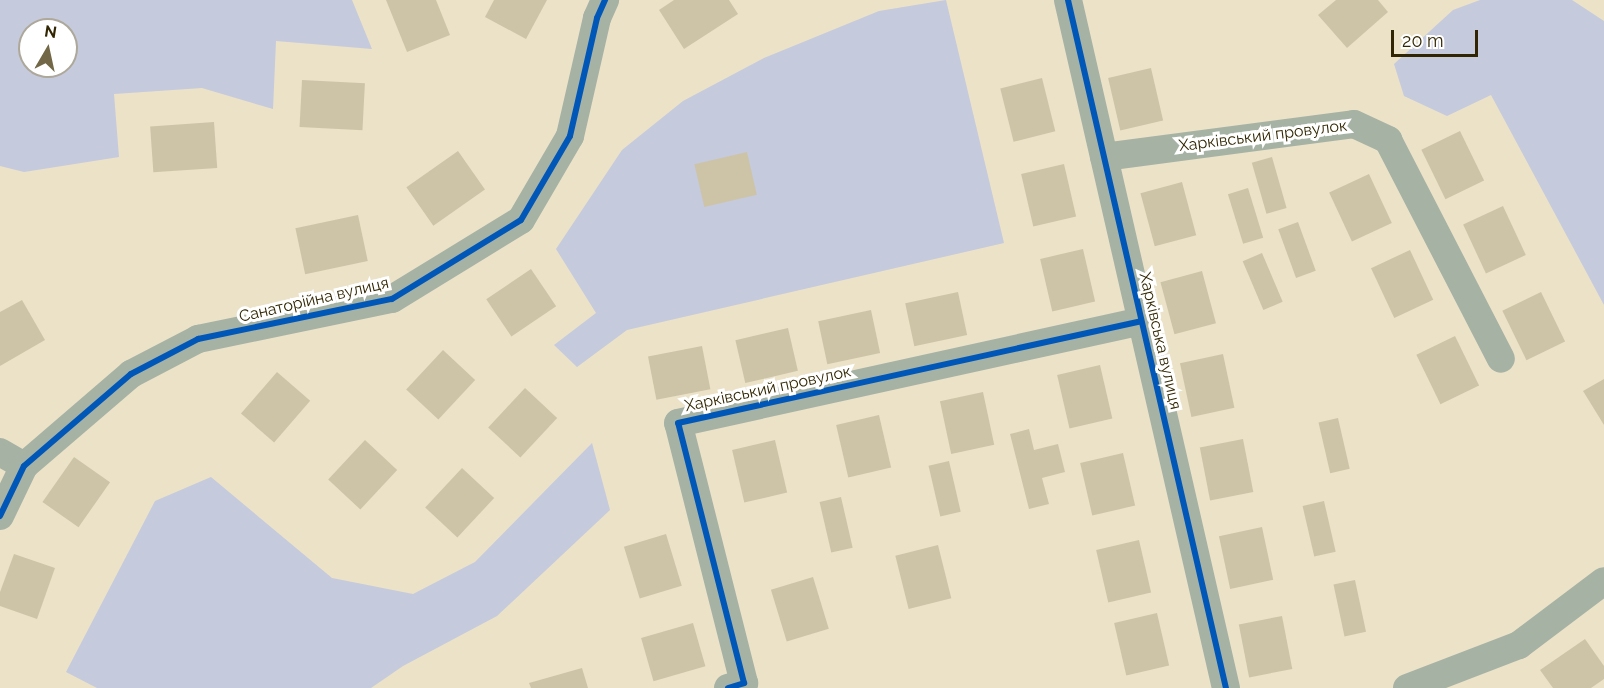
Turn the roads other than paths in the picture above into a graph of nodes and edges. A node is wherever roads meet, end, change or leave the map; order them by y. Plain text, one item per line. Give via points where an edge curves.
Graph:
1 (605, 0) edge
2 (1068, 0) edge
3 (1104, 157) junction
4 (1142, 321) junction
5 (1501, 359) dead end
6 (12, 459) edge
7 (0, 516) edge
8 (1604, 581) edge
9 (728, 688) edge
10 (1226, 688) edge
11 (1407, 688) edge

1 - 6 street, Санаторійна вулиця via 597,18 570,136 521,220 392,299 198,339 131,374
2 - 3 street, Харківська вулиця
3 - 4 street, Харківська вулиця
3 - 5 street, Харківський провулок via 1353,124 1388,140
4 - 9 street, Харківський провулок via 678,423 744,683
4 - 10 street, Харківська вулиця
6 - 7 street, Санаторійна вулиця
8 - 11 street via 1519,645

